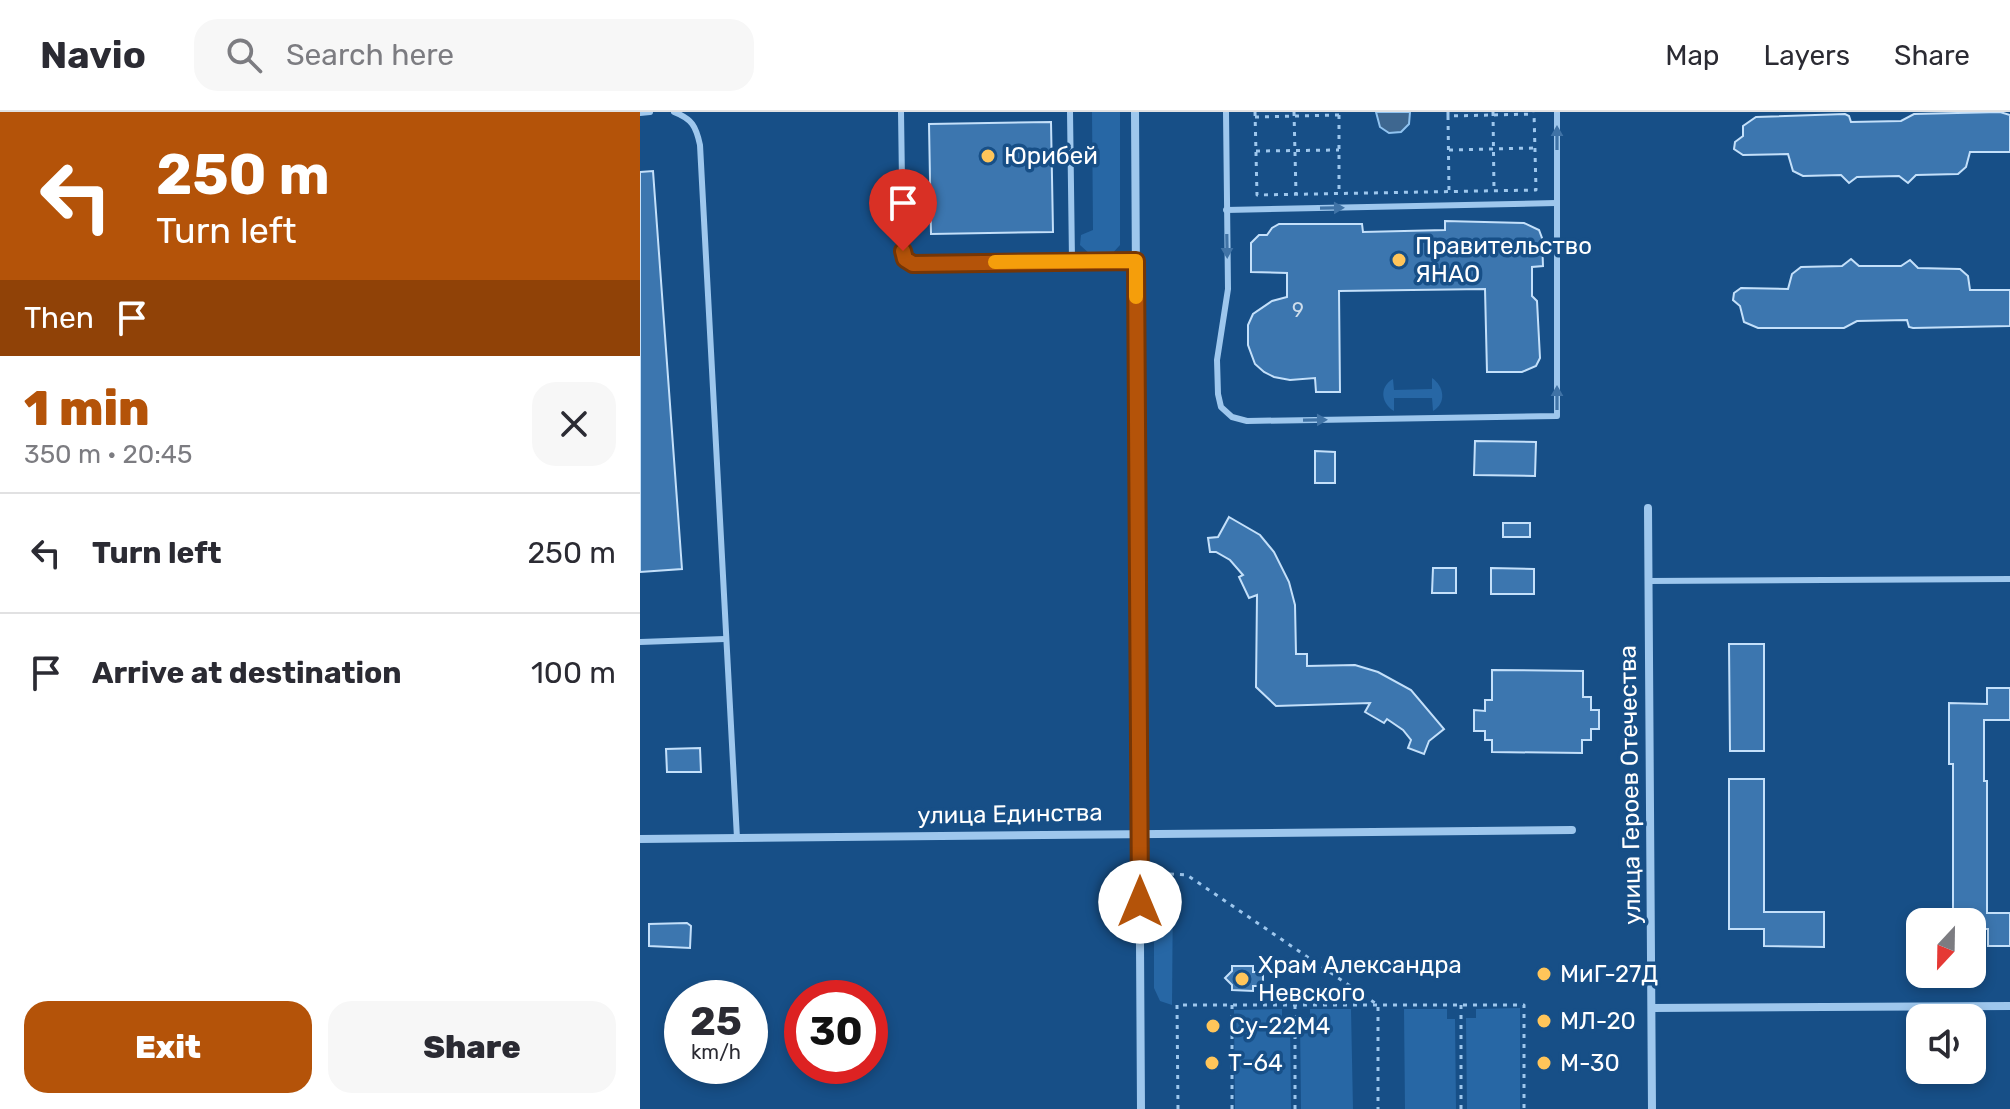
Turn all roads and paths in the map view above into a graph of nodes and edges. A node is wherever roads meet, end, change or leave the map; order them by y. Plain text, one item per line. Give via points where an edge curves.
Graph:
1 (650, 112) edge
2 (674, 112) edge
3 (901, 112) edge
4 (1070, 112) edge
5 (1135, 112) edge
6 (1226, 112) edge
7 (1557, 112) edge
8 (640, 113) edge
9 (1534, 113) edge
10 (1255, 114) edge
11 (1294, 114) edge
12 (1339, 114) edge
13 (1448, 114) edge
14 (1493, 114) edge
15 (1535, 148) junction
16 (1493, 149) junction
17 (1339, 150) junction
18 (1449, 150) junction
19 (1256, 151) junction
20 (1295, 151) junction
21 (1494, 191) junction
22 (1449, 192) junction
23 (1339, 193) junction
24 (1296, 194) junction
25 (1556, 203) junction
26 (1226, 210) junction
27 (1072, 260) junction
28 (1136, 261) junction
29 (1648, 508) dead end
30 (2010, 579) edge
31 (1648, 581) junction
32 (725, 639) junction
33 (640, 642) edge
34 (1572, 830) dead end
35 (1140, 833) junction
36 (737, 838) junction
37 (640, 839) edge
38 (1113, 873) dead end
39 (1140, 873) junction
40 (1232, 1005) junction
41 (1295, 1005) junction
42 (1378, 1005) junction
43 (1461, 1005) junction
44 (2010, 1006) edge
45 (1652, 1008) junction
46 (1141, 1109) edge
47 (1178, 1109) edge
48 (1232, 1109) edge
49 (1295, 1109) edge
50 (1378, 1109) edge
51 (1461, 1109) edge
52 (1524, 1109) edge
53 (1652, 1109) edge

1 - 8 lane
2 - 32 lane via 696,126 700,145
3 - 27 lane via 905,259 913,264
4 - 27 lane
5 - 28 street
6 - 26 lane
25 -> 7 lane
9 - 14 path
9 - 15 path
10 - 11 path
10 - 19 path
11 - 12 path
11 - 20 path
12 - 17 path
13 - 14 path
13 - 18 path
14 - 16 path
15 - 16 path
15 - 21 path via 1536,190
16 - 18 path
16 - 21 path
17 - 20 path
17 - 23 path
18 - 22 path
19 - 20 path
19 - 24 path via 1257,195
20 - 24 path
21 - 22 path
22 - 23 path
23 - 24 path
26 -> 25 lane
26 -> 25 lane via 1228,289 1217,371 1221,407 1232,417 1247,421 1557,416
27 - 28 lane
28 - 35 street
29 - 31 street, улица Героев Отечества
30 - 31 lane
31 - 45 street, улица Героев Отечества
32 - 33 lane
32 - 36 lane
34 - 35 street, улица Единства
35 - 36 street, улица Единства
35 - 39 street
36 - 37 street, улица Единства
38 - 39 path
39 - 42 path via 1187,875
39 - 46 street
40 - 41 path
40 - 47 path via 1177,1005
40 - 48 path
41 - 42 path
41 - 49 path
42 - 43 path
42 - 50 path
43 - 51 path
43 - 52 path via 1524,1005
44 - 45 street
45 - 53 street, улица Героев Отечества

